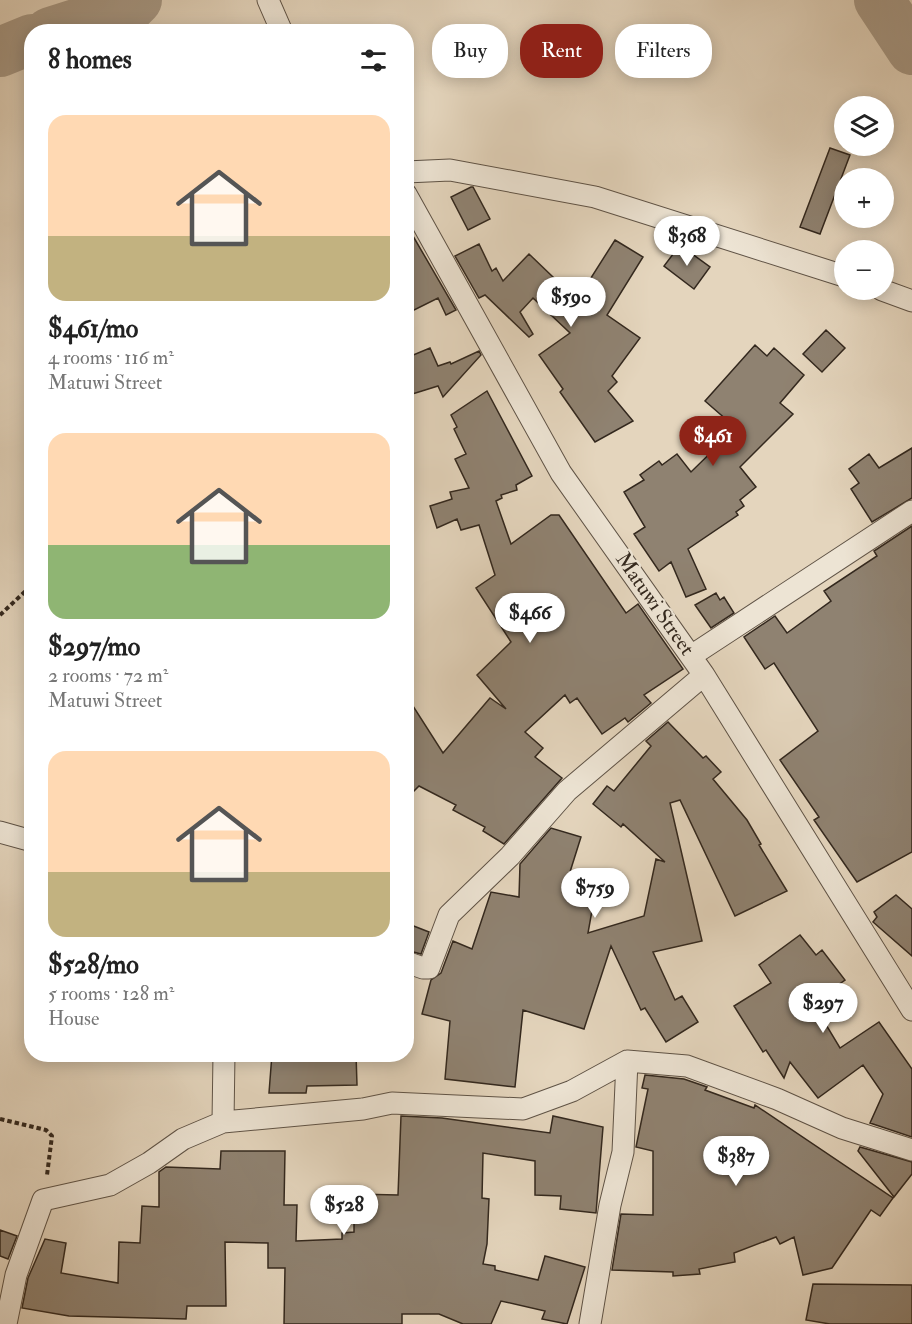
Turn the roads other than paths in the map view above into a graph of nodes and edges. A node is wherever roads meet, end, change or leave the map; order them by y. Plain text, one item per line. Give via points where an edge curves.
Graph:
1 (268, 0) edge
2 (278, 24) edge
3 (414, 172) edge
4 (414, 208) edge
5 (834, 273) edge
6 (894, 294) edge
7 (912, 301) edge
8 (912, 511) edge
9 (691, 656) junction
10 (704, 675) junction
11 (0, 832) edge
12 (24, 839) edge
13 (414, 965) edge
14 (910, 997) edge
15 (627, 1061) junction
16 (224, 1062) edge
17 (223, 1122) junction
18 (912, 1150) edge
19 (6, 1324) edge
20 (590, 1324) edge

1 - 2 street
3 - 5 street via 450,170 595,197
4 - 9 street, Matuwi Street via 561,473
6 - 7 street
8 - 9 street
9 - 10 street, Matuwi Street
10 - 13 street via 567,791 510,856 449,915 429,968
10 - 14 street, Matuwi Street
11 - 12 street
15 - 17 street via 572,1091 523,1108 392,1103
15 - 18 street via 687,1066 842,1128
15 - 20 street via 622,1152
16 - 17 street
17 - 19 street via 183,1139 110,1185 43,1200 16,1275

